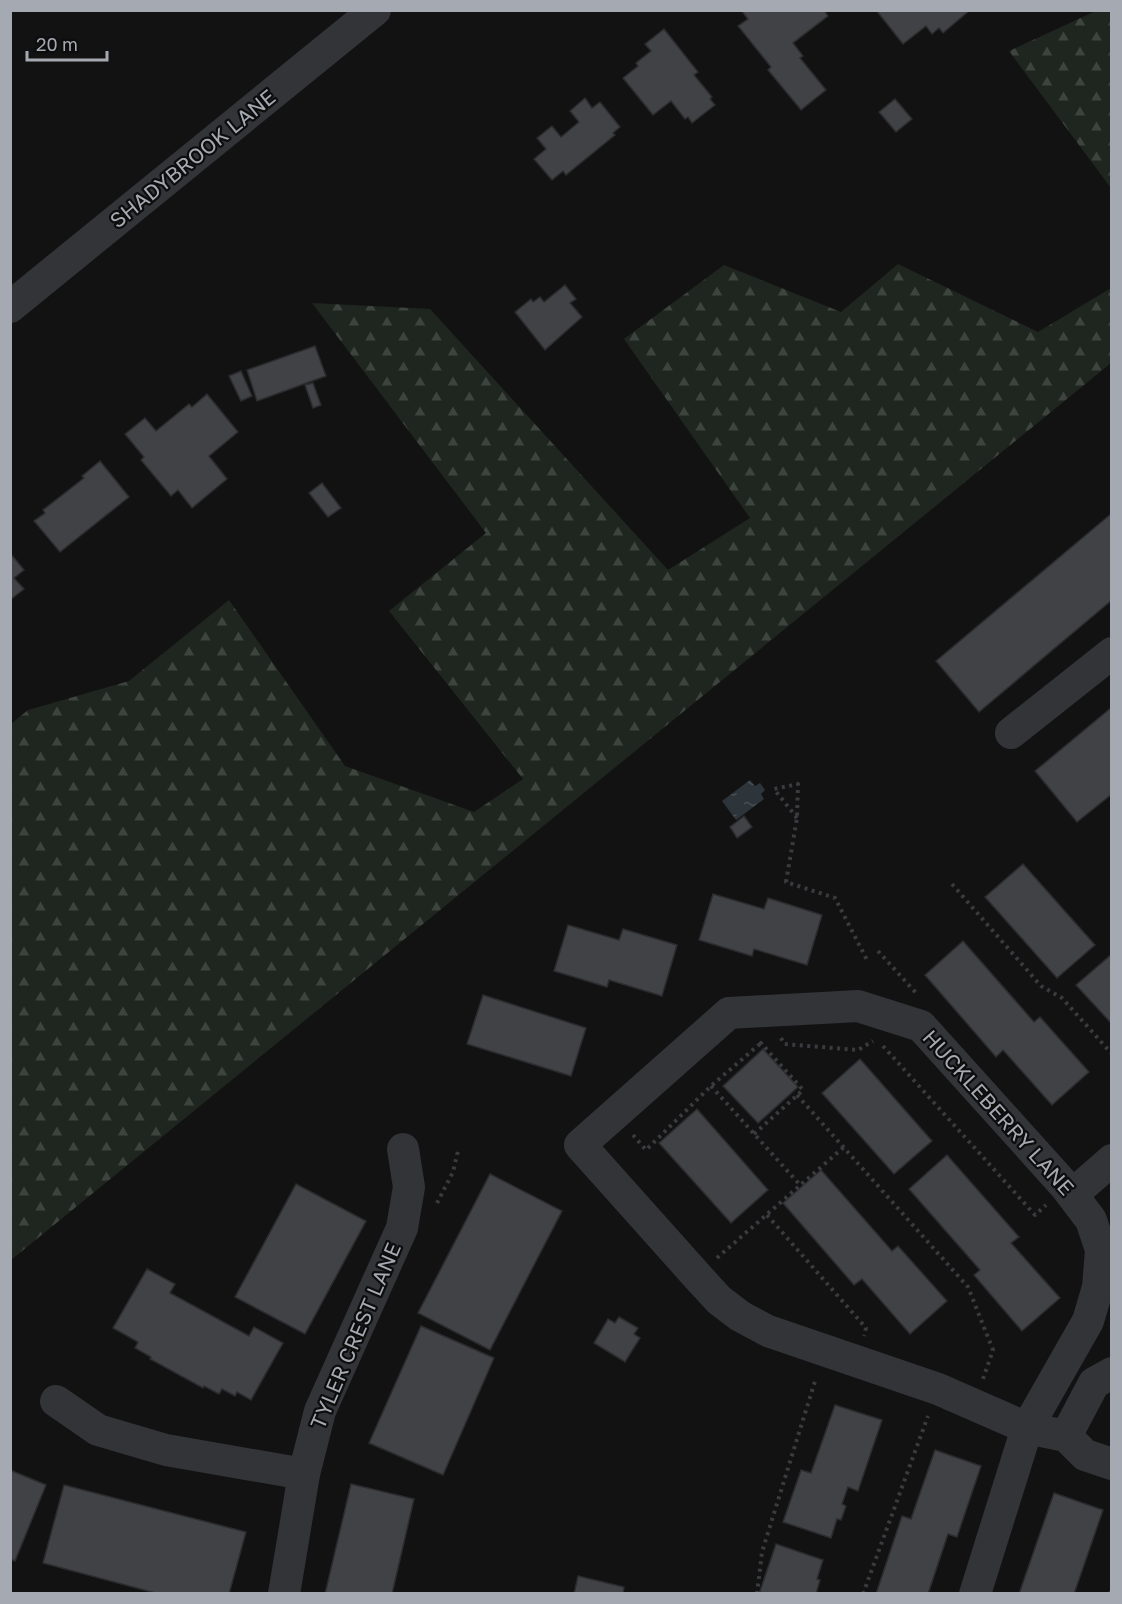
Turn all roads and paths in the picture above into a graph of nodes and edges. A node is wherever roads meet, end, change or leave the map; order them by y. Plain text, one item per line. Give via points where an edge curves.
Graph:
1 (375, 10) edge
2 (10, 307) edge
3 (1112, 653) edge
4 (1011, 734) dead end
5 (797, 818) junction
6 (952, 884) dead end
7 (867, 960) dead end
8 (776, 1033) dead end
9 (769, 1038) dead end
10 (761, 1043) junction
11 (1112, 1054) edge
12 (711, 1086) junction
13 (797, 1095) junction
14 (615, 1114) junction
15 (754, 1134) junction
16 (844, 1148) junction
17 (403, 1149) dead end
18 (1112, 1160) edge
19 (801, 1186) junction
20 (1070, 1191) junction
21 (767, 1215) junction
22 (697, 1276) junction
23 (824, 1351) junction
24 (858, 1362) junction
25 (1112, 1373) edge
26 (938, 1389) junction
27 (56, 1401) dead end
28 (973, 1405) junction
29 (1027, 1428) junction
30 (1066, 1436) junction
31 (1112, 1464) edge
32 (304, 1474) junction
33 (284, 1593) edge
34 (757, 1593) edge
35 (863, 1593) edge
36 (975, 1593) edge

1 - 2 street, SHADYBROOK LANE
3 - 4 street
5 - 5 path via 798,784 774,789 786,804
5 - 7 path via 786,882 835,898
6 - 11 path via 1041,986 1062,998
8 - 20 path via 784,1044 858,1050 877,1039 1035,1215
9 - 10 path
10 - 12 path
10 - 13 path via 802,1090
12 - 14 path via 646,1150
12 - 15 path
13 - 15 path
13 - 16 path
14 - 20 street, HUCKLEBERRY LANE via 729,1013 858,1006 921,1026
14 - 22 street, HUCKLEBERRY LANE via 580,1145
15 - 19 path
16 - 19 path
16 - 28 path via 968,1287 993,1350
17 - 32 street, TYLER CREST LANE via 409,1187 402,1228 320,1411
18 - 20 street
19 - 21 path
20 - 29 street, HUCKLEBERRY LANE via 1091,1220 1101,1250 1098,1287 1088,1321
21 - 22 path
21 - 24 path via 866,1328
22 - 23 street, HUCKLEBERRY LANE via 740,1316 768,1331
23 - 24 street, HUCKLEBERRY LANE
23 - 34 path via 762,1552
24 - 26 street, HUCKLEBERRY LANE
25 - 30 street via 1094,1383
26 - 28 street, HUCKLEBERRY LANE
26 - 35 path
27 - 32 street via 98,1430 166,1450
28 - 29 street, HUCKLEBERRY LANE
29 - 30 street
29 - 36 street, HUCKLEBERRY LANE
30 - 31 street via 1085,1455
32 - 33 street, TYLER CREST LANE

